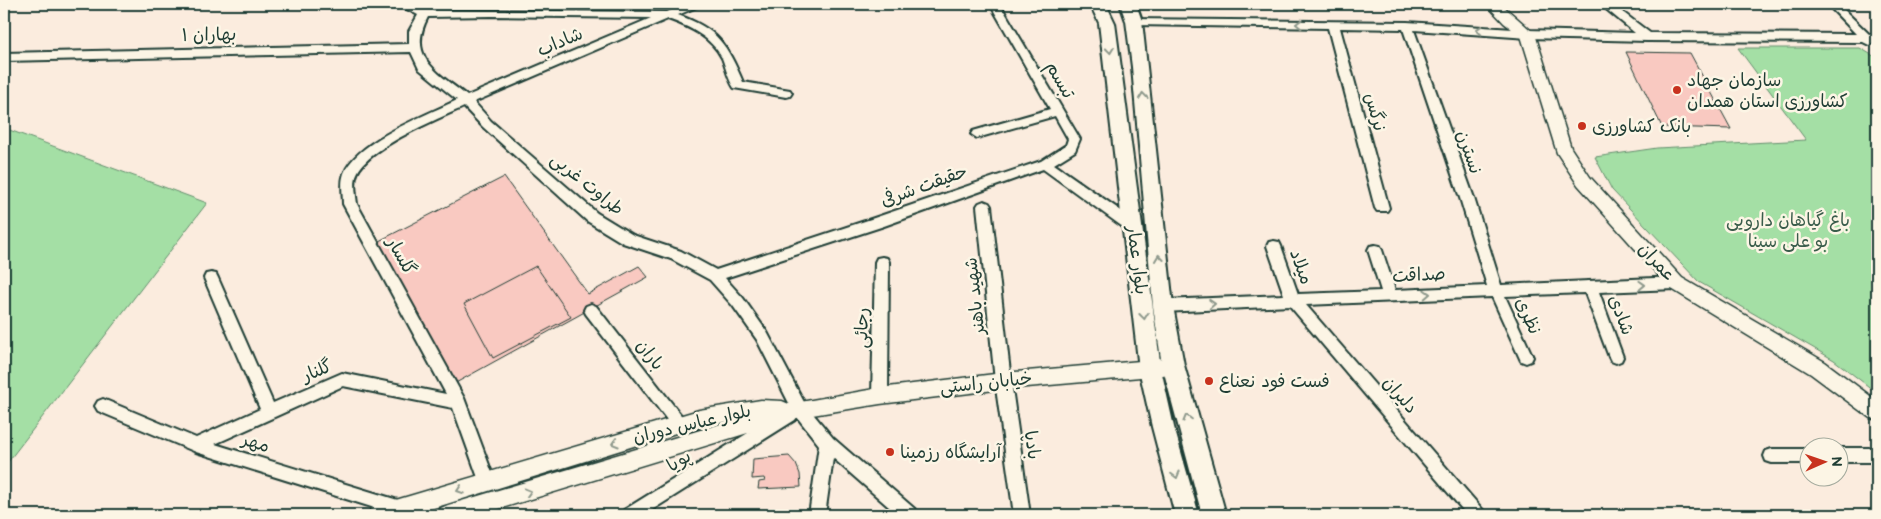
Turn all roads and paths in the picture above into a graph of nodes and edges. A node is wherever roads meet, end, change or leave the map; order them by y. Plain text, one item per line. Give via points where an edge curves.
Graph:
1 (405, 4) edge
2 (695, 4) edge
3 (995, 4) edge
4 (1098, 4) edge
5 (1493, 4) edge
6 (1605, 4) edge
7 (1832, 4) edge
8 (428, 9) edge
9 (1131, 12) edge
10 (666, 15) junction
11 (1333, 24) junction
12 (1407, 26) junction
13 (1528, 34) junction
14 (1647, 37) junction
15 (1865, 38) junction
16 (1877, 38) edge
17 (1877, 47) edge
18 (415, 48) junction
19 (4, 57) edge
20 (786, 93) dead end
21 (466, 102) junction
22 (1058, 111) junction
23 (977, 134) dead end
24 (1045, 164) junction
25 (984, 206) dead end
26 (1382, 208) dead end
27 (1132, 226) junction
28 (1274, 246) dead end
29 (1376, 250) dead end
30 (882, 262) dead end
31 (715, 276) junction
32 (211, 278) dead end
33 (1676, 284) junction
34 (1590, 286) junction
35 (1496, 291) junction
36 (1390, 295) junction
37 (1294, 300) junction
38 (1163, 306) junction
39 (591, 310) dead end
40 (1526, 357) dead end
41 (1616, 357) dead end
42 (1173, 365) junction
43 (1150, 369) junction
44 (1003, 381) junction
45 (880, 396) junction
46 (459, 402) junction
47 (103, 406) dead end
48 (800, 409) junction
49 (269, 412) junction
50 (1877, 412) edge
51 (679, 424) junction
52 (827, 443) junction
53 (196, 445) junction
54 (1848, 455) edge
55 (1877, 455) edge
56 (1772, 456) dead end
57 (1798, 456) edge
58 (487, 480) junction
59 (401, 509) junction
60 (379, 515) edge
61 (448, 515) edge
62 (630, 515) edge
63 (816, 515) edge
64 (910, 515) edge
65 (1022, 515) edge
66 (1187, 515) edge
67 (1214, 515) edge
68 (1477, 515) edge

1 - 8 street
2 - 10 street, شاداب
3 - 22 street, تبسم
4 -> 27 main road, بلوار عمار via 1107,23
5 - 13 street
6 - 14 street
7 - 15 street
8 - 10 street
8 - 18 street via 415,31
11 -> 9 street
38 -> 9 main road, بلوار عمار
10 - 20 street via 690,22 717,44 723,50 738,85
10 - 21 street, شاداب
11 - 12 street
11 - 26 street, نرگس
13 -> 12 street
12 - 35 street, نسترن
13 - 14 street
13 - 33 street, عمران via 1564,149 1596,196
14 - 15 street
15 - 16 street
15 - 17 street
18 - 19 street, بهاران ۱
18 - 21 street, طراوت غربی via 423,66
21 - 31 street, طراوت غربی via 592,216 628,239 676,255
21 - 46 street, گلسار via 387,138 360,159 349,177 350,204
22 - 23 street
22 - 24 street, تبسم via 1074,139 1071,148
24 - 27 street
24 - 31 street, حقیقت شرفی
25 - 44 street, شهید باهنر
27 -> 43 main road, بلوار عمار
28 - 37 street, میلاد
29 - 36 street
30 - 45 street, رجائی
31 - 48 street, طراوت غربی via 762,336
32 - 49 street
34 -> 33 street, صداقت
33 - 50 street, عمران via 1832,377
34 - 35 street, صداقت
34 - 41 street, شادی
36 -> 35 street, صداقت
35 - 40 street, نظری
36 - 37 street, صداقت
38 -> 37 street, صداقت
37 - 68 street, دلیران
38 - 42 main road, بلوار عمار
39 - 51 street, باران
42 - 43 street, خیابان راستی
67 -> 42 main road, بلوار عمار
43 - 44 street, خیابان راستی
43 -> 66 main road, بلوار عمار
44 - 45 street, خیابان راستی
44 - 65 street, بادپا
45 - 48 street, خیابان راستی
46 - 49 street, گلنار via 342,379
46 - 58 street, گلسار
47 - 53 street, مهر
48 - 51 street, بلوار عباس دوران via 743,410
48 - 52 street, طراوت غربی
61 -> 48 street, بلوار عباس دوران
48 - 62 street, پویا
49 - 53 street, گلنار
51 -> 58 street, بلوار عباس دوران
52 - 63 street
52 - 64 street, طراوت غربی
53 - 59 street, مهر
54 - 55 street
56 - 57 street
58 -> 59 street, بلوار عباس دوران
59 - 60 street, بلوار عباس دوران

